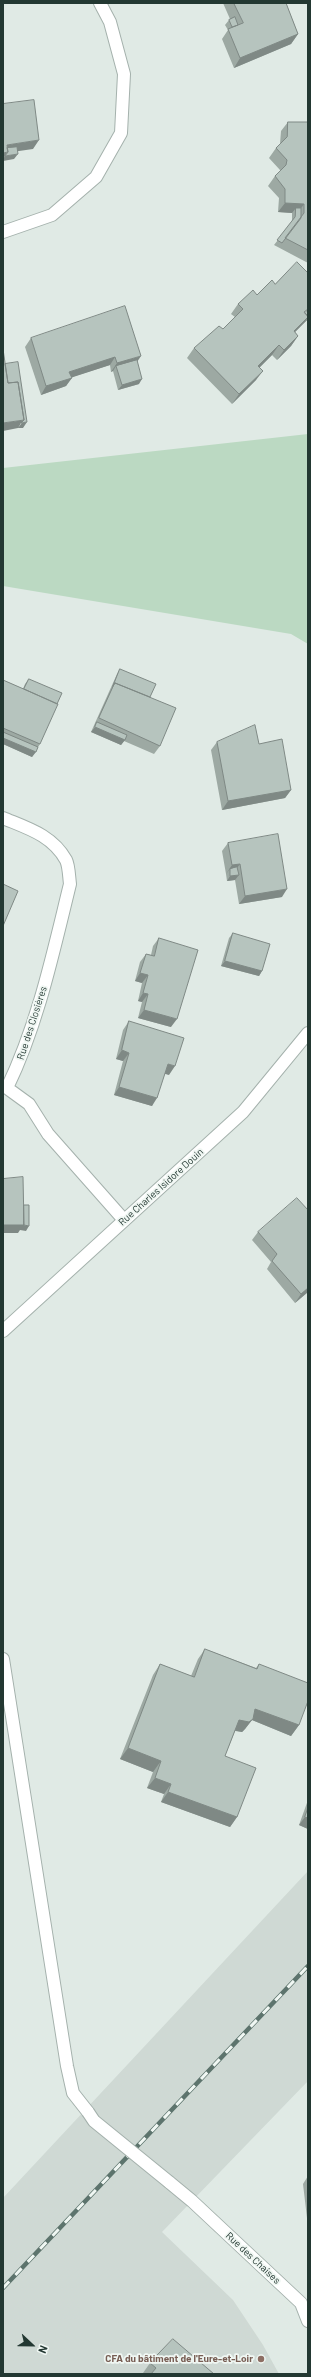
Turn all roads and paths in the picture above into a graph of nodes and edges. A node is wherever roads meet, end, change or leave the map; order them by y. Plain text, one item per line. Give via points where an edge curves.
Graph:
1 (100, 3) edge
2 (3, 232) edge
3 (3, 818) edge
4 (308, 1033) edge
5 (5, 1089) edge
6 (124, 1220) junction
7 (3, 1331) edge
8 (3, 1659) edge
9 (305, 2303) edge
10 (308, 2321) edge

1 - 2 street via 110,22 124,74 121,133 96,177 52,215
3 - 5 street, Rue des Closières via 42,834 54,845 66,861 70,884 34,1022 21,1059
4 - 6 street, Rue Charles Isidore Douin via 243,1112
5 - 6 street, Rue des Closières via 29,1104 48,1134
6 - 7 street, Rue Charles Isidore Douin
8 - 9 street, Rue des Chaises, bridge via 73,2093 94,2121 192,2201
9 - 10 street, Rue des Chaises

